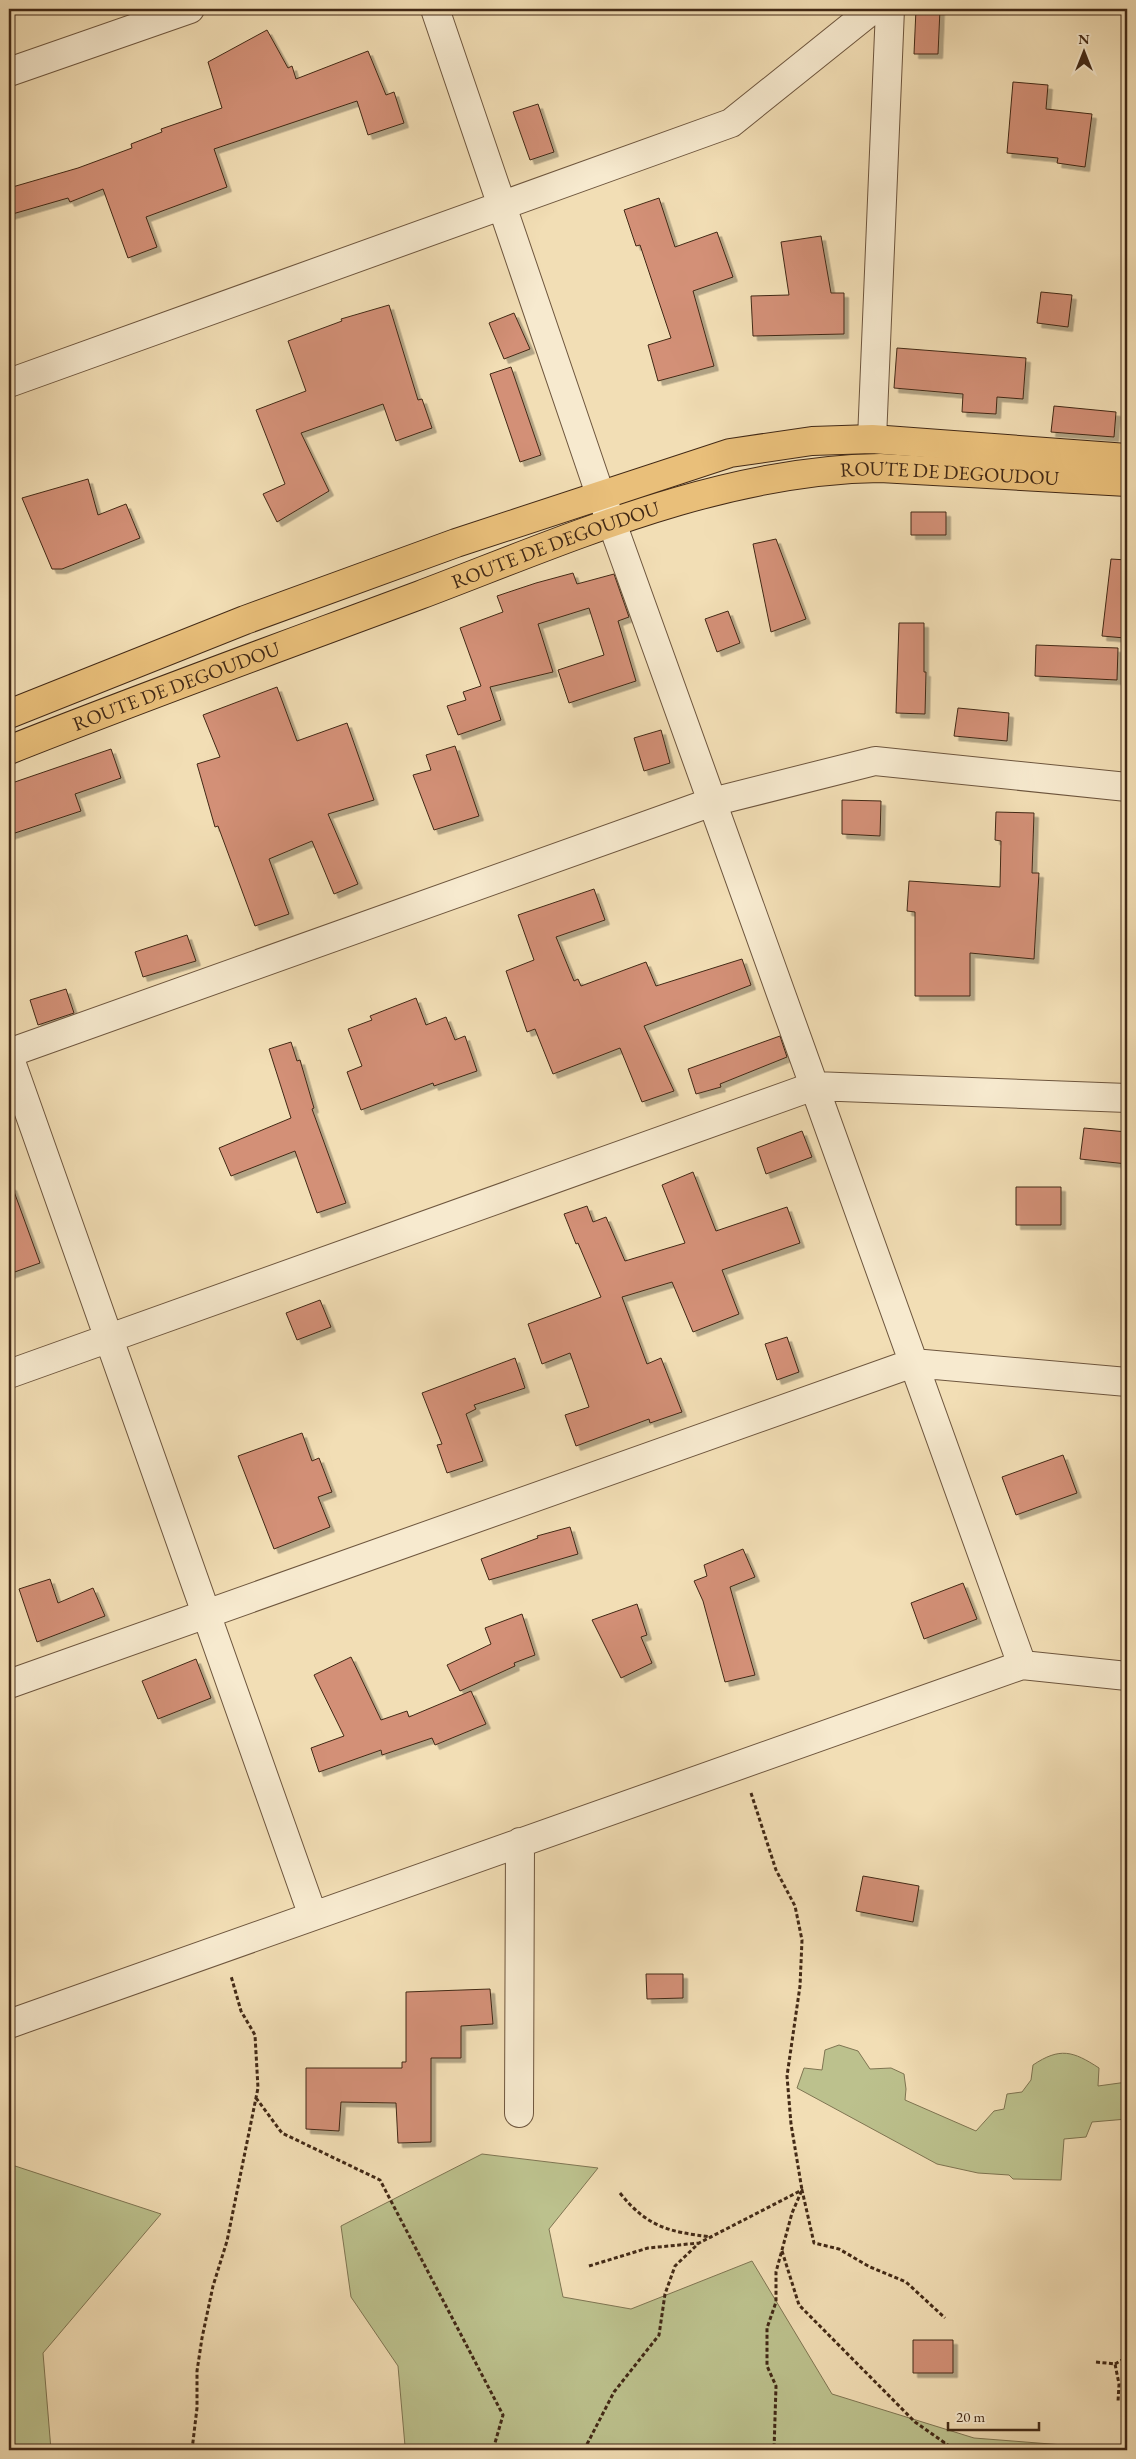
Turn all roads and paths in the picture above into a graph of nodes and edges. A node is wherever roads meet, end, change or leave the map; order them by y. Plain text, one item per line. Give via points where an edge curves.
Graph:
1 (190, 9) edge
2 (435, 9) edge
3 (873, 9) edge
4 (890, 9) edge
5 (9, 72) edge
6 (502, 206) junction
7 (9, 383) edge
8 (872, 439) junction
9 (1127, 458) edge
10 (1127, 482) edge
11 (600, 494) junction
12 (612, 523) junction
13 (9, 714) edge
14 (9, 750) edge
15 (1127, 786) edge
16 (712, 802) junction
17 (9, 1054) edge
18 (814, 1086) junction
19 (1127, 1098) edge
20 (109, 1338) junction
21 (913, 1363) junction
22 (9, 1374) edge
23 (1127, 1382) edge
24 (206, 1614) junction
25 (1022, 1665) junction
26 (1127, 1676) edge
27 (9, 1684) edge
28 (743, 1764) junction
29 (520, 1842) junction
30 (313, 1916) junction
31 (229, 1946) junction
32 (9, 2024) edge
33 (256, 2098) junction
34 (519, 2113) dead end
35 (802, 2190) junction
36 (620, 2193) dead end
37 (712, 2237) junction
38 (699, 2243) junction
39 (782, 2251) junction
40 (589, 2266) dead end
41 (945, 2318) dead end
42 (1127, 2357) edge
43 (1096, 2362) dead end
44 (1115, 2364) junction
45 (1118, 2402) dead end
46 (944, 2442) junction
47 (192, 2450) edge
48 (493, 2450) edge
49 (584, 2450) edge
50 (774, 2450) edge
51 (942, 2450) edge
52 (954, 2450) edge

1 - 5 street
2 - 6 street
3 - 6 street via 731,123
4 - 8 street
6 - 7 street
6 - 11 street
8 - 9 main road, ROUTE DE DEGOUDOU
8 - 11 main road, ROUTE DE DEGOUDOU via 812,441 730,453
10 - 12 main road, ROUTE DE DEGOUDOU via 880,468 840,469 753,482
11 - 12 street
11 - 13 main road, ROUTE DE DEGOUDOU via 245,620
12 - 14 main road, ROUTE DE DEGOUDOU
12 - 16 street
15 - 16 street via 875,761
16 - 17 street
16 - 18 street
17 - 20 street
18 - 19 street
18 - 20 street
18 - 21 street
20 - 22 street
20 - 24 street
21 - 23 street
21 - 24 street
21 - 25 street
24 - 27 street
24 - 30 street
25 - 26 street
25 - 28 street
28 - 29 street
28 - 35 path via 776,1870 795,1906 802,1940 800,1986 788,2076 790,2115
29 - 30 street
29 - 34 street
30 - 31 street
31 - 32 street
31 - 33 path via 231,1982 241,2011 255,2035
33 - 47 path via 196,2371
33 - 48 path via 282,2133 380,2180 503,2414
35 - 37 path
35 - 39 path
35 - 41 path via 814,2243 839,2249 906,2282
36 - 37 path via 653,2224 684,2234
37 - 38 path
38 - 40 path via 648,2248
38 - 49 path via 675,2266 665,2294 659,2335 614,2392
39 - 46 path via 799,2305 915,2422
39 - 50 path via 776,2272 776,2302 767,2328 767,2366 776,2386
42 - 44 path
43 - 44 path
44 - 45 path
46 - 51 path
46 - 52 path

